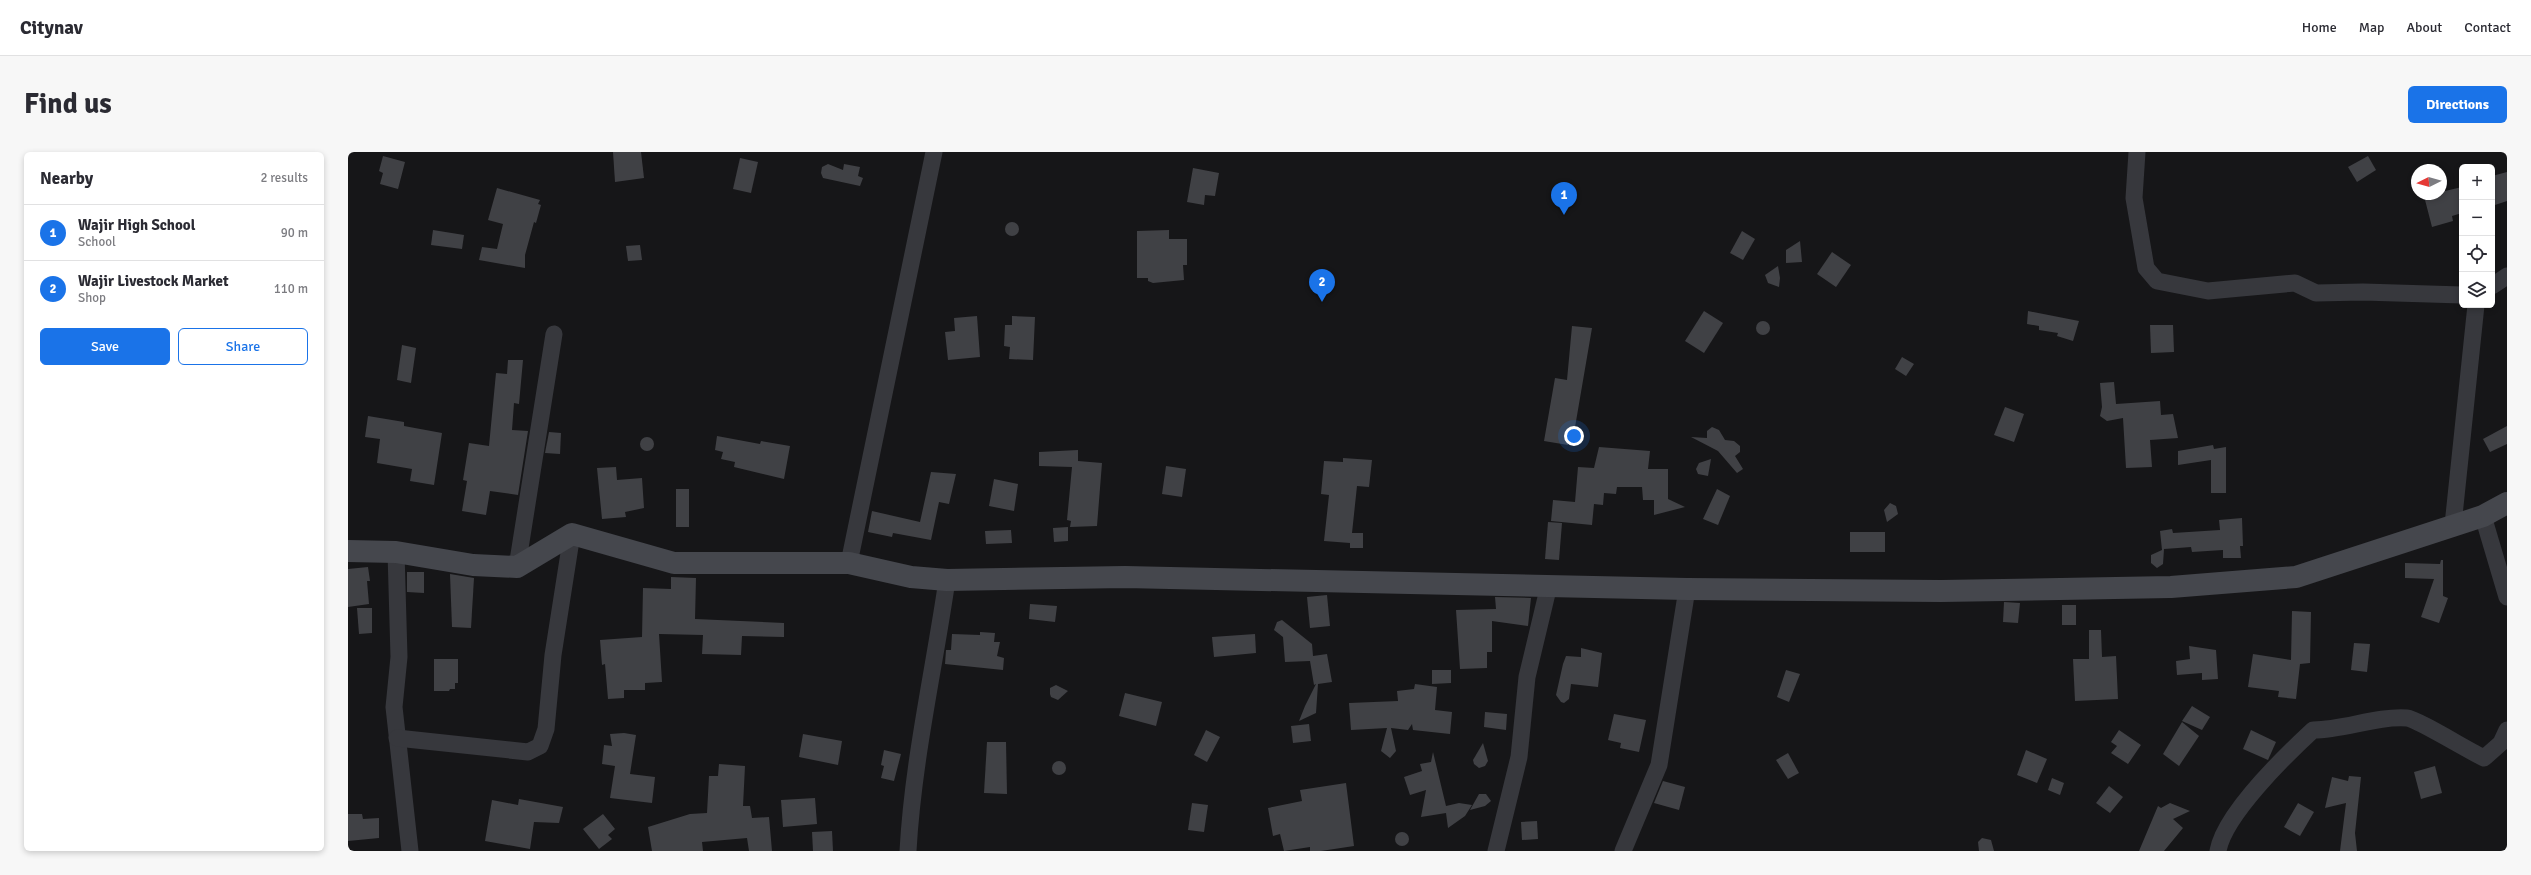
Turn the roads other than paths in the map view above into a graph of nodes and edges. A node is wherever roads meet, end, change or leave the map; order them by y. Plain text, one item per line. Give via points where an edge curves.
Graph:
1 (934, 152) edge
2 (2137, 152) edge
3 (2507, 276) edge
4 (2495, 284) edge
5 (2459, 295) edge
6 (2476, 308) edge
7 (554, 334) dead end
8 (2507, 503) edge
9 (2483, 516) junction
10 (2453, 525) junction
11 (572, 534) junction
12 (348, 551) edge
13 (396, 552) junction
14 (849, 563) junction
15 (517, 567) junction
16 (947, 580) junction
17 (1548, 585) junction
18 (1687, 589) junction
19 (2507, 597) edge
20 (2507, 730) edge
21 (397, 738) junction
22 (410, 851) edge
23 (908, 851) edge
24 (1496, 851) edge
25 (1623, 851) edge
26 (2218, 851) edge

1 - 14 street
2 - 5 street via 2134,198 2146,268 2157,281 2208,291 2295,283 2316,292
3 - 4 street
6 - 10 street
7 - 15 street
8 - 9 street
9 - 10 street
9 - 19 street
10 - 18 street via 2402,544 2296,577 2171,587 1933,591
11 - 14 street via 674,563
11 - 15 street
11 - 21 street via 553,654 546,729 540,746 528,752
12 - 13 street
13 - 15 street via 473,565
13 - 21 street via 399,657 394,695
14 - 16 street via 910,577
16 - 17 street via 1125,577
16 - 23 street via 934,672 911,794
17 - 18 street
17 - 24 street via 1527,677 1518,757
18 - 25 street via 1659,765
20 - 26 street via 2500,743 2484,758 2409,718 2372,720 2327,730 2313,730 2275,766 2239,811
21 - 22 street

